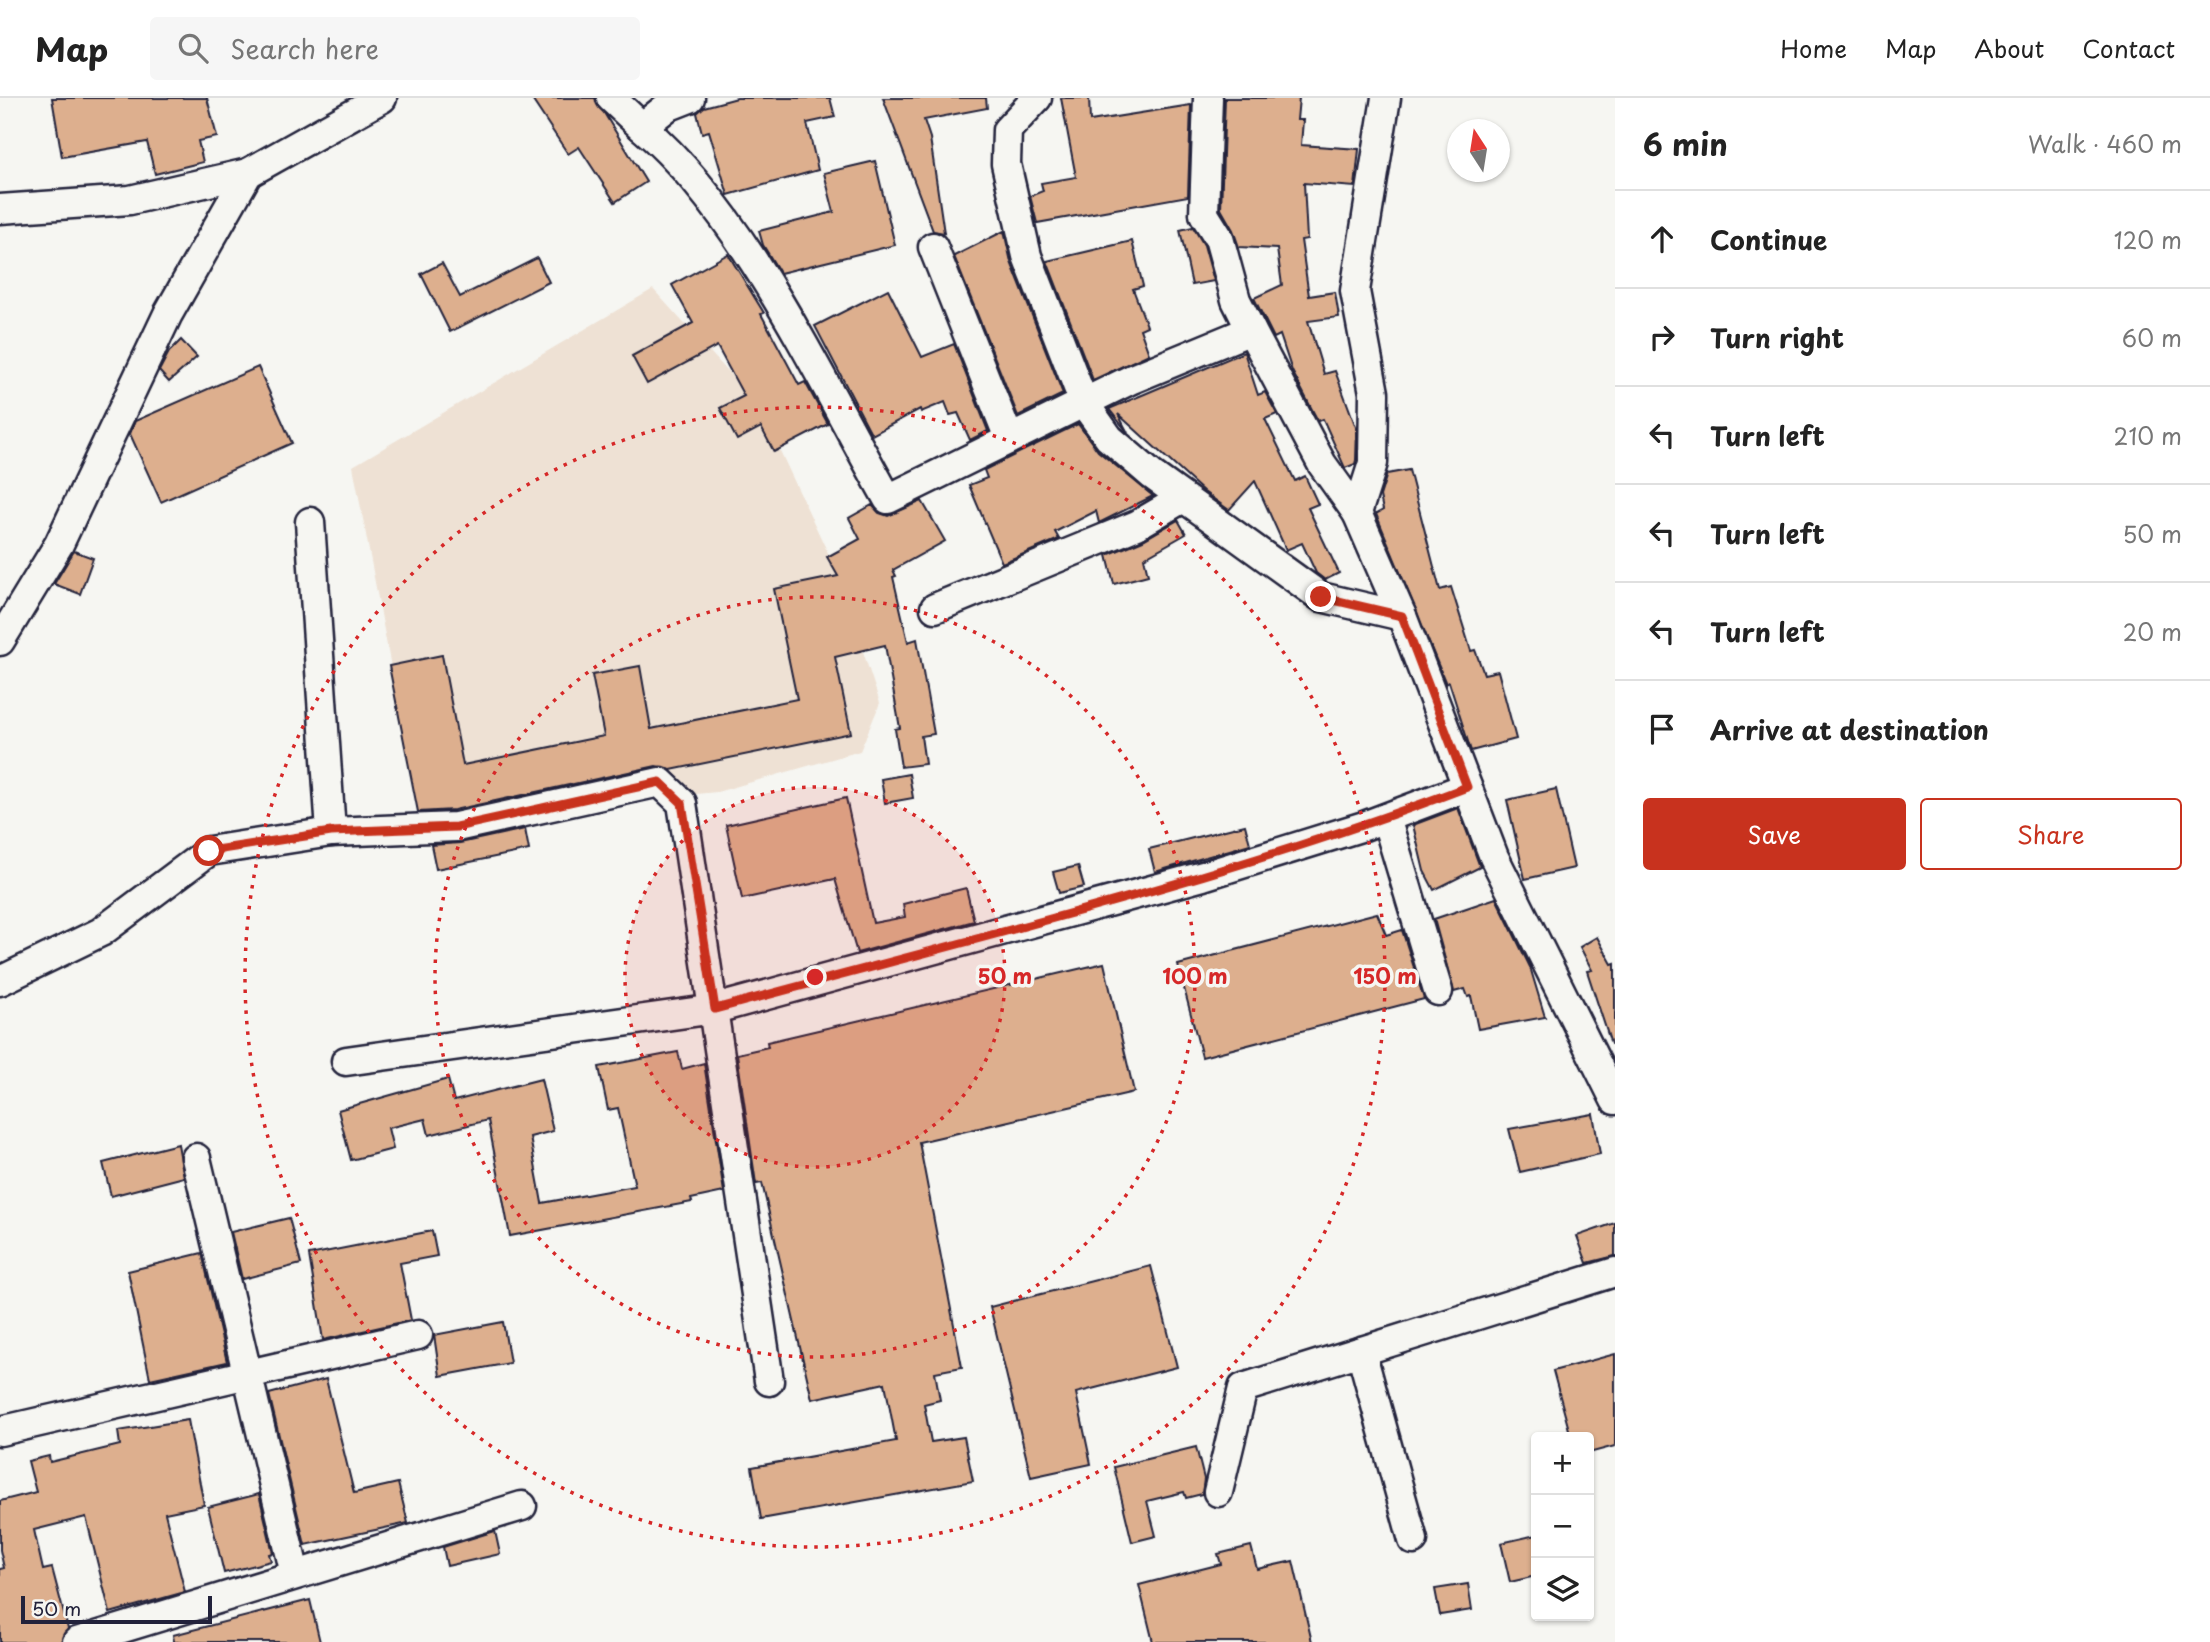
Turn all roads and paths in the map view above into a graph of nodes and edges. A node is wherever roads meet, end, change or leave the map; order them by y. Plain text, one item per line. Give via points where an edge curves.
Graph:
1 (383, 98) edge
2 (611, 98) edge
3 (690, 98) edge
4 (1037, 98) edge
5 (1208, 98) edge
6 (1386, 98) edge
7 (642, 127) junction
8 (248, 173) junction
9 (0, 209) edge
10 (933, 247) dead end
11 (1251, 330) junction
12 (1084, 403) junction
13 (1009, 438) junction
14 (1183, 498) junction
15 (1357, 513) junction
16 (310, 522) dead end
17 (935, 608) dead end
18 (1402, 616) junction
19 (0, 642) edge
20 (1467, 787) junction
21 (1386, 818) junction
22 (331, 832) junction
23 (0, 981) edge
24 (1438, 991) dead end
25 (715, 1009) junction
26 (346, 1060) dead end
27 (1615, 1100) edge
28 (196, 1158) dead end
29 (1615, 1272) edge
30 (418, 1335) dead end
31 (1361, 1351) junction
32 (250, 1375) junction
33 (769, 1381) dead end
34 (0, 1431) edge
35 (1218, 1492) dead end
36 (522, 1506) dead end
37 (1413, 1540) dead end
38 (295, 1574) junction
39 (77, 1642) edge

1 - 8 street
2 - 7 street
3 - 7 street via 667,107
4 - 12 street via 1007,130 1006,164 1027,256
5 - 11 street via 1205,214 1219,238 1236,300
6 - 15 street via 1355,291 1374,393 1373,463
7 - 13 street via 671,152 696,183 762,276 888,499
8 - 9 street via 130,200
8 - 19 street via 168,314 59,544
10 - 13 street
11 - 12 street
11 - 15 street via 1322,464
12 - 13 street
12 - 14 street via 1109,438
14 - 17 street via 1137,525
14 - 18 street via 1321,597
15 - 18 street
16 - 22 street
18 - 20 street
20 - 21 street
20 - 27 street via 1494,857
21 - 24 street
21 - 25 street via 1203,876
22 - 23 street via 209,851 101,932
22 - 25 street via 456,827 660,782 682,803
25 - 26 street
25 - 33 street
28 - 32 street
29 - 31 street
30 - 32 street
31 - 35 street via 1243,1388
31 - 37 street
32 - 34 street
32 - 38 street
36 - 38 street
38 - 39 street

